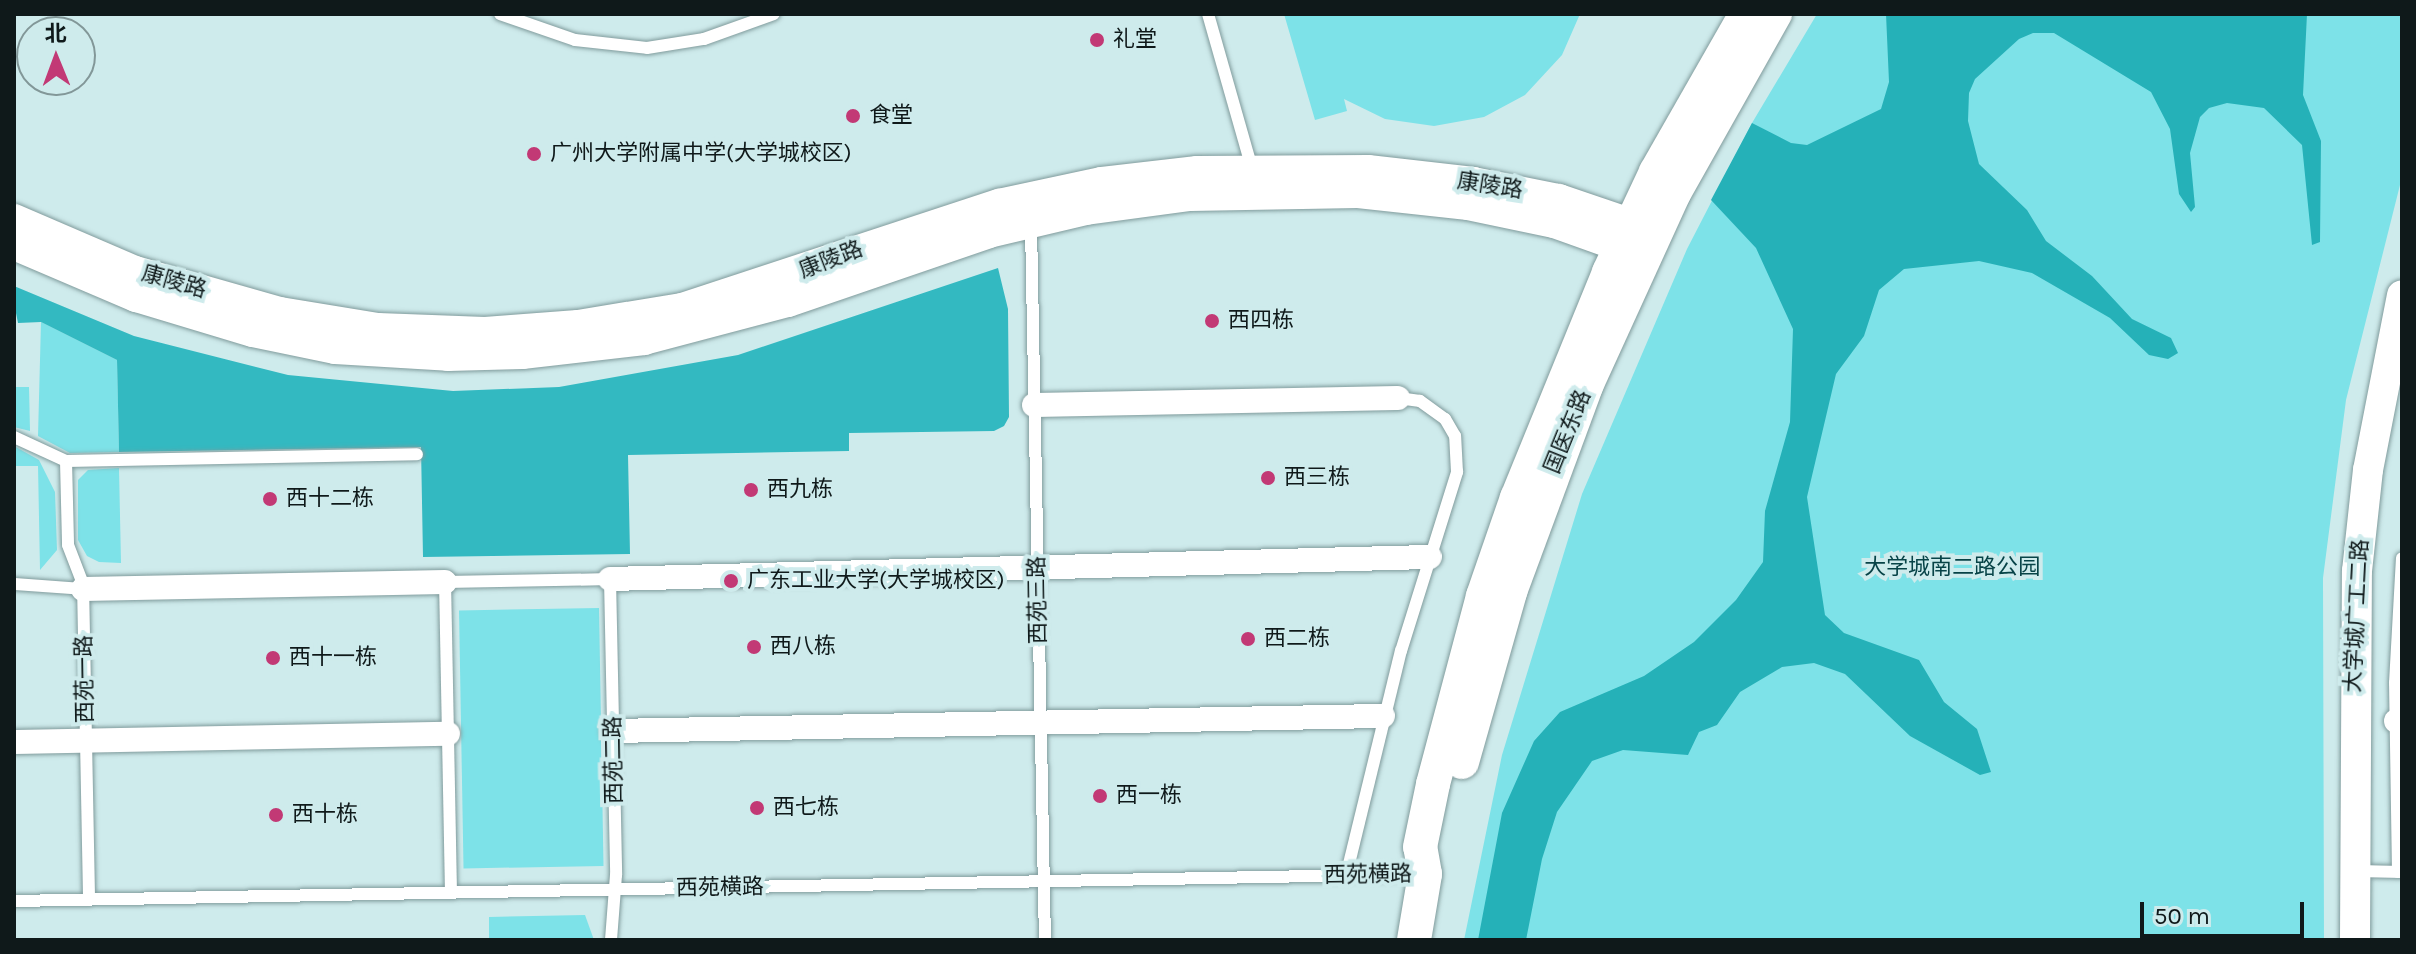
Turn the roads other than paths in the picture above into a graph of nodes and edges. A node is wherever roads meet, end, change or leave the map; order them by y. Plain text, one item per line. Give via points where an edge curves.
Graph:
1 (500, 14) edge
2 (774, 14) edge
3 (1208, 14) edge
4 (1746, 14) edge
5 (1775, 14) edge
6 (1252, 168) junction
7 (14, 219) edge
8 (1031, 222) junction
9 (1638, 239) junction
10 (14, 245) edge
11 (2402, 295) edge
12 (1398, 398) joint
13 (1034, 405) junction
14 (14, 437) edge
15 (417, 454) dead end
16 (66, 461) junction
17 (1430, 557) junction
18 (2402, 558) edge
19 (1038, 568) junction
20 (610, 579) junction
21 (445, 582) junction
22 (14, 584) edge
23 (83, 589) junction
24 (1383, 716) junction
25 (2399, 721) edge
26 (1041, 723) junction
27 (613, 731) junction
28 (448, 734) junction
29 (86, 741) junction
30 (14, 742) edge
31 (2356, 871) junction
32 (2400, 872) edge
33 (1425, 874) junction
34 (1346, 876) junction
35 (1044, 882) junction
36 (613, 890) junction
37 (451, 893) junction
38 (89, 900) junction
39 (14, 901) edge
40 (611, 940) edge
41 (1045, 940) edge
42 (1414, 940) edge
43 (2355, 940) edge

1 - 2 lane via 575,40 647,48 704,39
3 - 6 lane
4 - 9 main road, 国医东路
5 - 9 main road, 国医东路
6 - 7 street, 康陵路 via 1149,175 1050,192 946,218 734,294 627,318 532,330 391,329 280,312 135,271
6 - 9 street, 康陵路 via 1368,170 1473,182 1559,199
8 - 9 street, 康陵路 via 1190,196 1358,193 1518,215
8 - 10 street, 康陵路 via 715,324 644,340 522,354 394,355 296,343 136,297
8 - 13 lane, 西苑三路
9 - 33 main road, 国医东路 via 1538,440 1483,596 1433,784 1420,847
11 - 31 street, 大学城广工二路 via 2370,457 2357,571 2352,710
12 - 13 street
12 - 17 lane via 1420,401 1437,412 1451,428 1458,449 1455,481
13 - 19 lane, 西苑三路
14 - 16 lane
15 - 16 lane
16 - 23 lane, 西苑一路 via 68,545
17 - 19 street
17 - 24 lane
18 - 25 lane
19 - 20 street
19 - 26 lane, 西苑三路
20 - 21 lane
20 - 27 lane, 西苑二路
21 - 23 street
21 - 28 lane
22 - 23 lane
23 - 29 lane, 西苑一路
24 - 26 street
24 - 34 lane
25 - 32 lane
26 - 27 street
26 - 35 lane, 西苑三路
27 - 36 lane, 西苑二路
28 - 29 street
28 - 37 lane
29 - 30 street
29 - 38 lane, 西苑一路
31 - 32 lane
31 - 43 street, 大学城广工二路
33 - 34 lane, 西苑横路
33 - 42 main road, 国医东路
34 - 35 lane, 西苑横路
35 - 36 lane, 西苑横路
35 - 41 lane, 西苑三路
36 - 37 lane, 西苑横路
36 - 40 lane, 西苑二路
37 - 38 lane, 西苑横路
38 - 39 lane, 西苑横路

